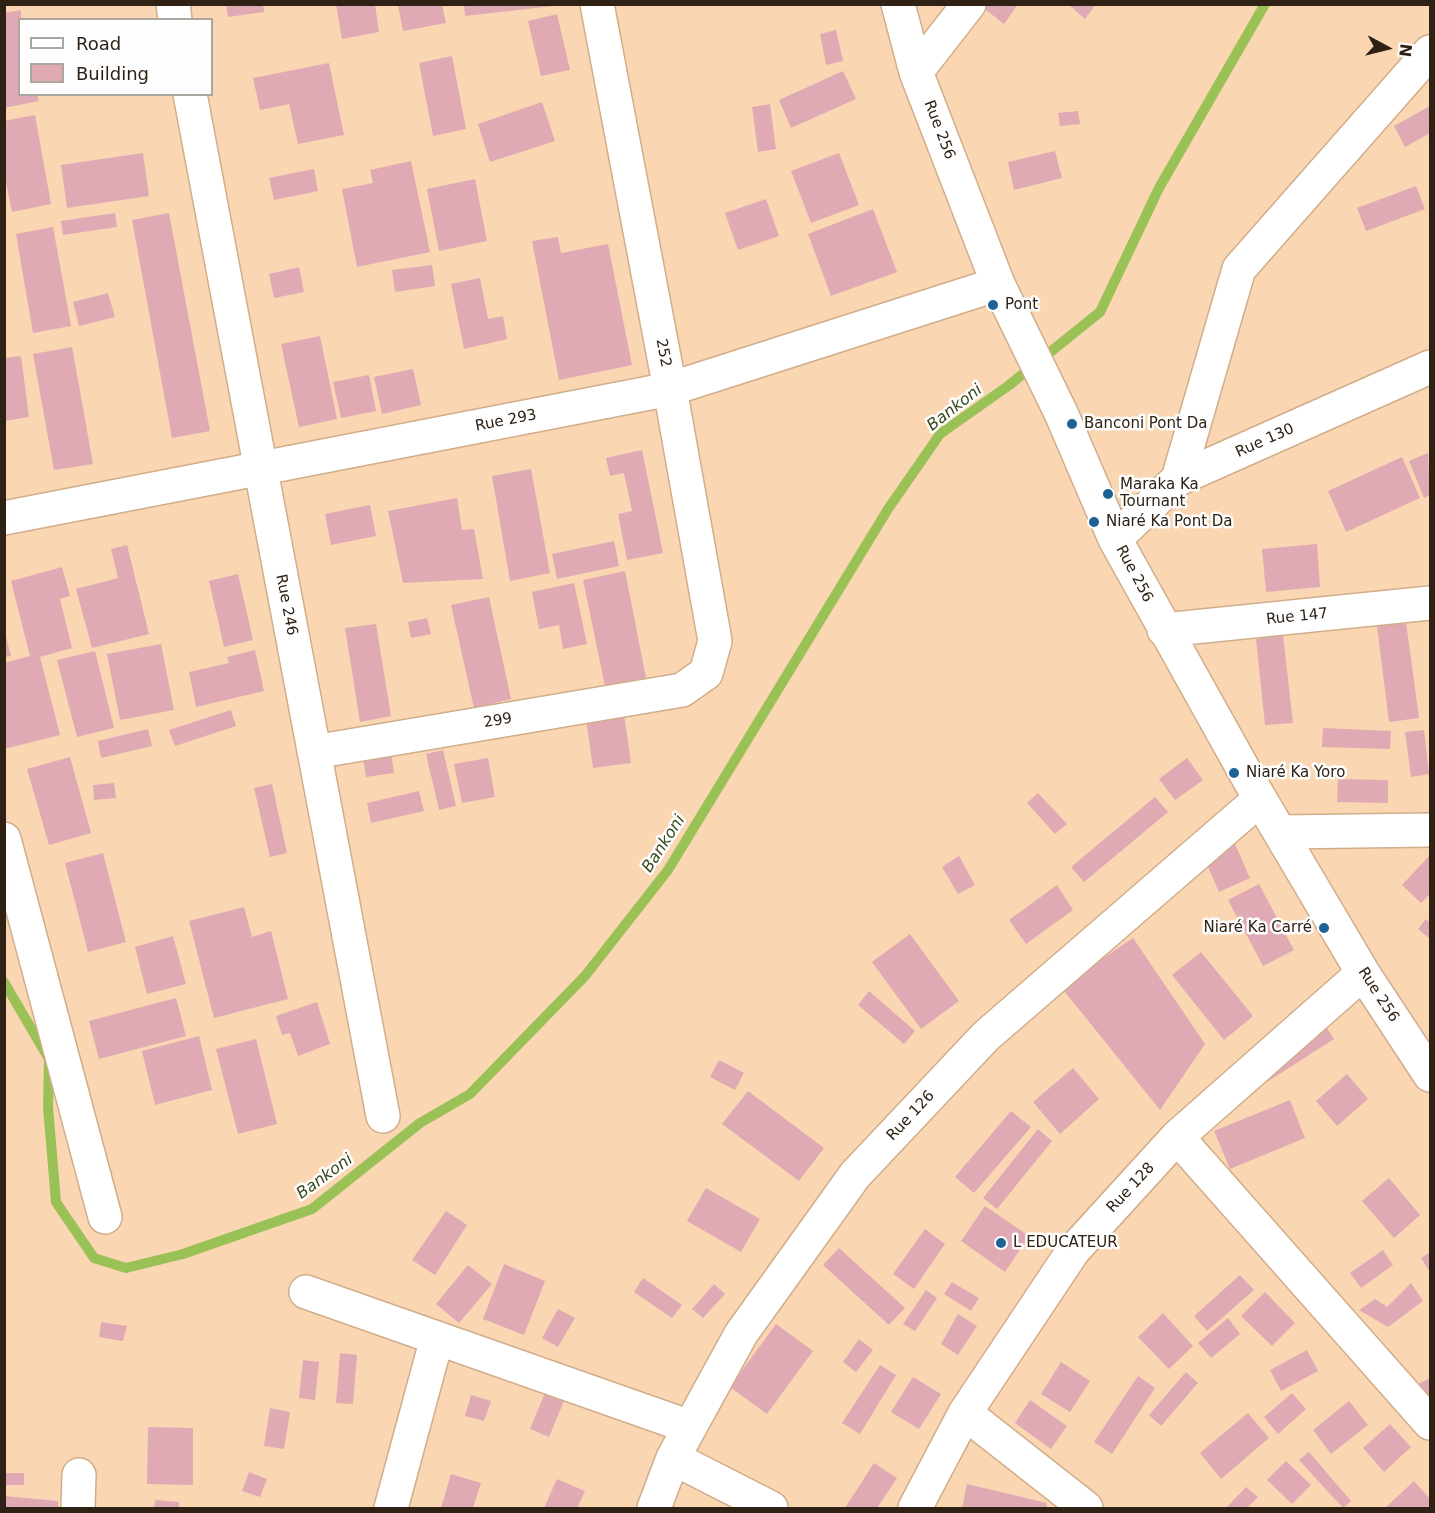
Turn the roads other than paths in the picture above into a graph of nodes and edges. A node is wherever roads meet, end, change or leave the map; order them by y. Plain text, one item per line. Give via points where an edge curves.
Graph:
1 (597, 4) edge
2 (898, 4) edge
3 (969, 4) edge
4 (1431, 52) edge
5 (916, 72) junction
6 (190, 96) edge
7 (998, 284) junction
8 (1431, 368) edge
9 (670, 389) junction
10 (261, 468) junction
11 (1178, 479) junction
12 (4, 518) edge
13 (1115, 539) junction
14 (1431, 603) edge
15 (1164, 630) junction
16 (682, 690) joint
17 (314, 752) junction
18 (1260, 799) junction
19 (1431, 830) edge
20 (1281, 832) junction
21 (4, 838) edge
22 (1363, 973) junction
23 (1431, 1075) edge
24 (383, 1116) dead end
25 (1178, 1137) junction
26 (105, 1217) dead end
27 (306, 1292) dead end
28 (437, 1338) junction
29 (965, 1413) junction
30 (1431, 1423) edge
31 (690, 1427) junction
32 (673, 1458) junction
33 (79, 1475) dead end
34 (78, 1509) edge
35 (390, 1509) edge
36 (654, 1509) edge
37 (771, 1509) edge
38 (915, 1509) edge
39 (1086, 1509) edge

1 - 9 street, 252
2 - 5 street, Rue 256
3 - 5 street
4 - 11 street via 1239,269
5 - 7 street, Rue 256
6 - 10 street, Rue 246
7 - 9 street, Rue 293
7 - 13 street, Rue 256 via 1061,413
8 - 11 street, Rue 130
9 - 10 street, Rue 293
9 - 16 street, 252 via 715,641 706,673
10 - 12 street, Rue 293
10 - 17 street, Rue 246
11 - 13 street, Rue 130
13 - 15 street, Rue 256
14 - 15 street, Rue 147
15 - 18 street, Rue 256
16 - 17 street, 299
17 - 24 street, Rue 246
18 - 20 street, Rue 256
18 - 31 street, Rue 126 via 986,1036 855,1175 741,1334
19 - 20 street
20 - 22 street, Rue 256
21 - 26 street
22 - 23 street, Rue 256
22 - 25 street, Rue 128
25 - 29 street, Rue 128 via 1073,1251
25 - 30 street
27 - 28 street
28 - 31 street
28 - 35 street
29 - 38 street, Rue 128
29 - 39 street
31 - 32 street, Rue 126
32 - 36 street, Rue 126
32 - 37 street
33 - 34 street

